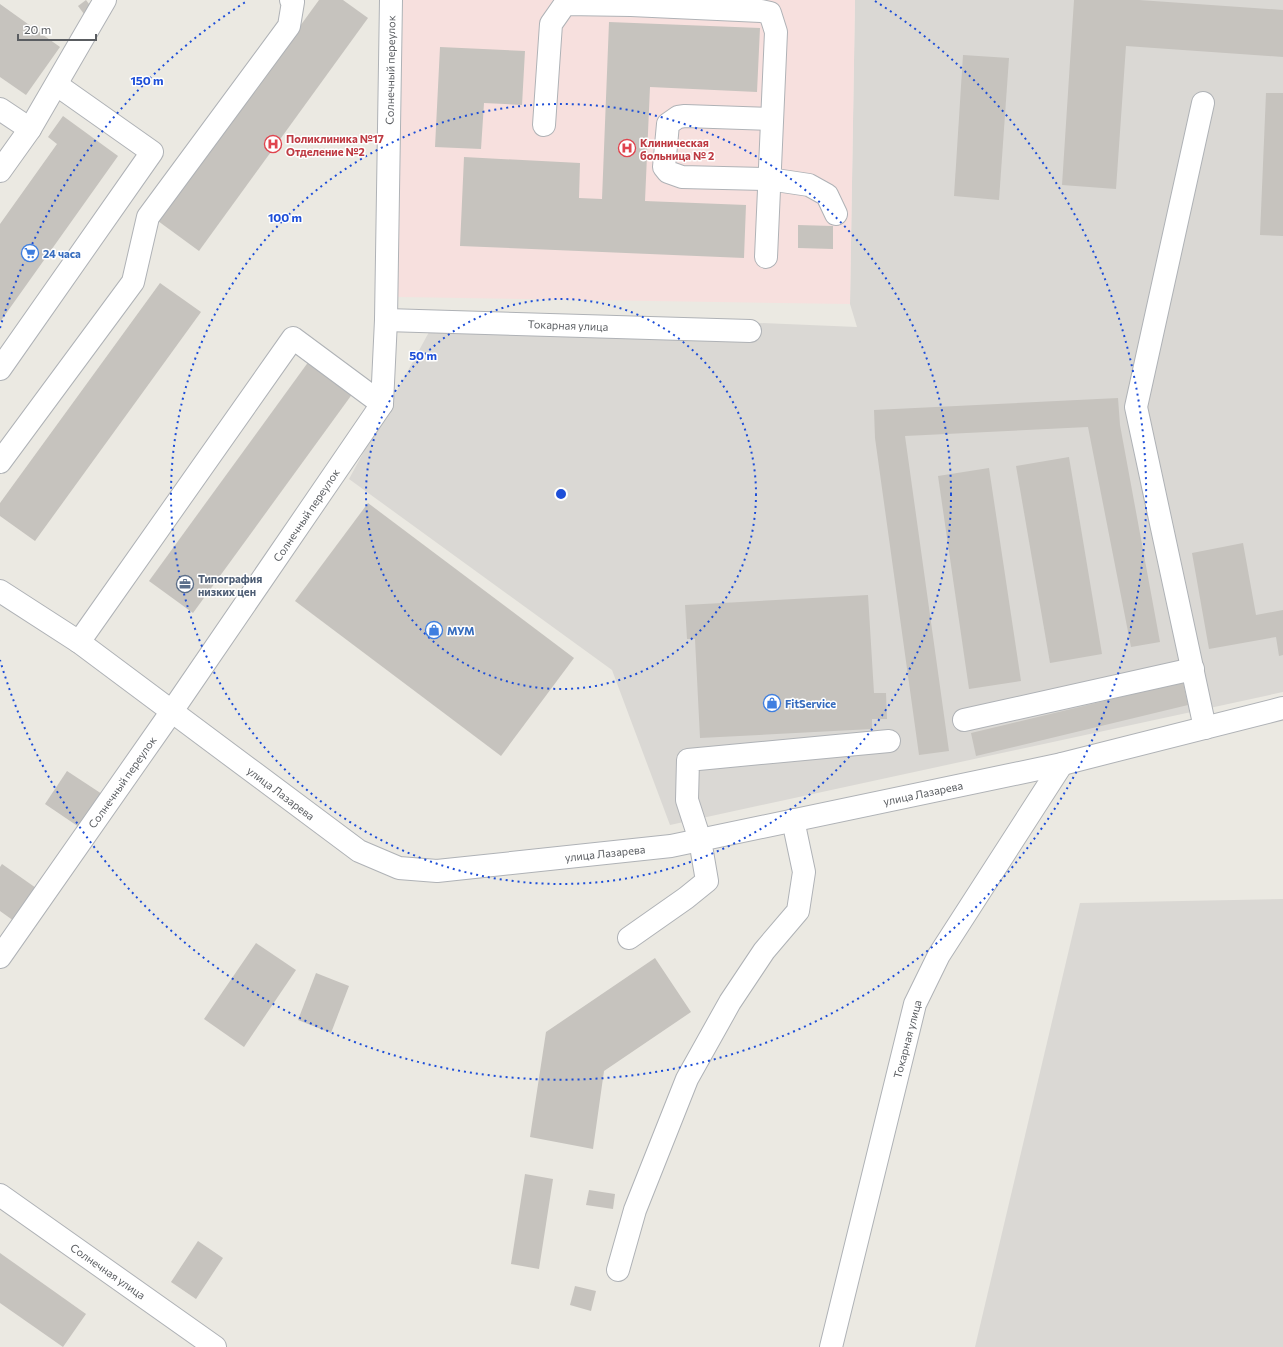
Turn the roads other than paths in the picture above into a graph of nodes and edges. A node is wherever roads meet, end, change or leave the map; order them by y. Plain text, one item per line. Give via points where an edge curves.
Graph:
1 (106, 0) edge
2 (292, 0) edge
3 (391, 0) edge
4 (565, 2) edge
5 (632, 3) edge
6 (57, 85) junction
7 (1203, 103) dead end
8 (0, 109) edge
9 (772, 120) junction
10 (544, 125) dead end
11 (30, 129) junction
12 (0, 171) edge
13 (769, 179) junction
14 (836, 214) dead end
15 (766, 257) dead end
16 (386, 320) junction
17 (750, 331) dead end
18 (0, 370) edge
19 (382, 404) junction
20 (0, 462) edge
21 (0, 591) edge
22 (79, 642) junction
23 (1193, 668) junction
24 (1283, 708) edge
25 (172, 711) junction
26 (964, 720) dead end
27 (1206, 728) junction
28 (889, 741) dead end
29 (1062, 764) junction
30 (793, 820) junction
31 (700, 840) junction
32 (628, 938) dead end
33 (0, 958) edge
34 (0, 1194) edge
35 (618, 1270) dead end
36 (215, 1347) edge
37 (831, 1347) edge

1 - 6 street
2 - 20 street via 289,26 148,217 133,282
3 - 16 street, Солнечный переулок
4 - 5 street
4 - 10 street via 551,24
5 - 9 street via 770,13 776,32
6 - 11 street
6 - 18 street via 152,152
7 - 23 street via 1136,407
8 - 11 street
9 - 13 street
9 - 13 street via 678,117 668,124 664,167 668,172 682,177
11 - 12 street
13 - 14 street via 810,185 826,195
13 - 15 street
16 - 17 street, Токарная улица
16 - 19 street, Солнечный переулок
19 - 22 street via 293,338
19 - 25 street, Солнечный переулок
21 - 22 street, улица Лазарева
22 - 25 street, улица Лазарева
23 - 26 street
23 - 27 street
24 - 27 street, улица Лазарева
25 - 31 street, улица Лазарева via 359,851 399,868 437,871 671,846
25 - 33 street, Солнечный переулок
27 - 29 street, улица Лазарева
28 - 31 street via 688,760 687,800
29 - 30 street, улица Лазарева
29 - 37 street, Токарная улица via 939,955 915,1004
30 - 31 street, улица Лазарева
30 - 35 street via 804,872 798,911 764,951 730,1002 688,1079 635,1210
31 - 32 street via 707,881
34 - 36 street, Солнечная улица

